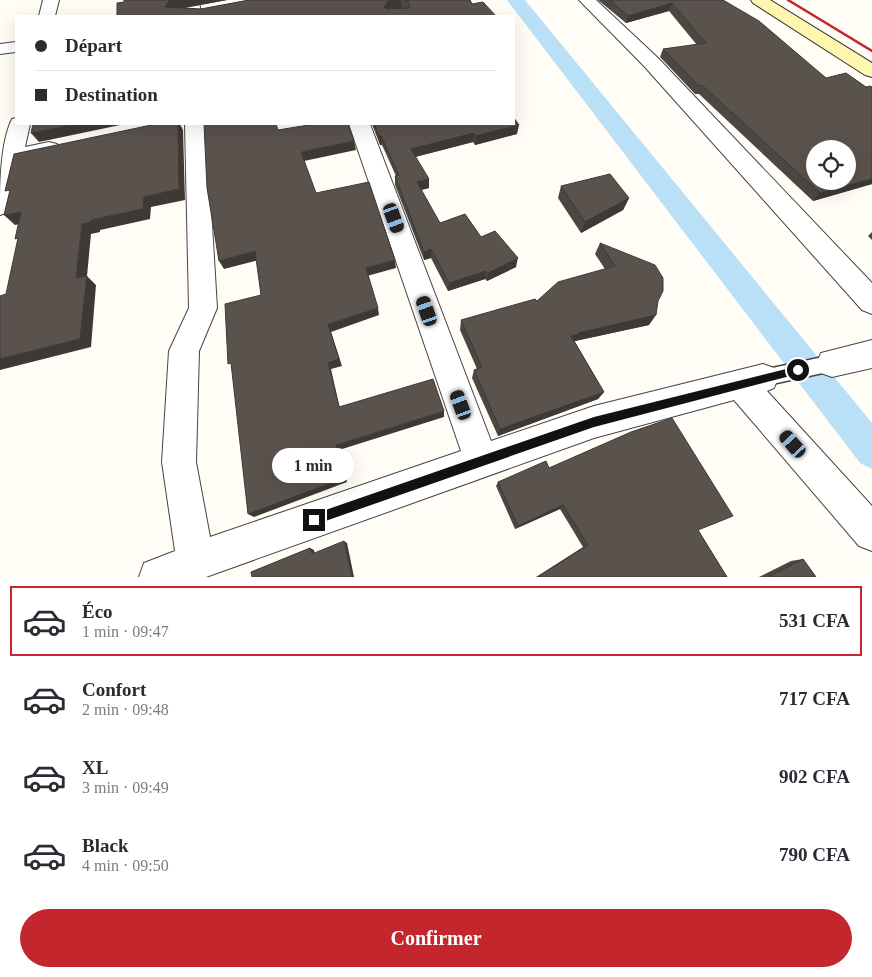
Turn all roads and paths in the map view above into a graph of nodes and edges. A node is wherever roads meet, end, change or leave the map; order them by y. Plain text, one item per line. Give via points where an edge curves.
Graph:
1 (51, 0) edge
2 (587, 0) edge
3 (759, 0) edge
4 (210, 10) edge
5 (189, 12) edge
6 (47, 15) edge
7 (15, 47) edge
8 (0, 49) edge
9 (872, 71) edge
10 (19, 125) edge
11 (195, 125) edge
12 (360, 125) edge
13 (67, 145) edge
14 (5, 159) edge
15 (0, 206) edge
16 (872, 302) edge
17 (872, 354) edge
18 (832, 363) joint
19 (751, 381) junction
20 (481, 461) junction
21 (872, 532) edge
22 (213, 564) edge
23 (158, 577) edge

1 - 6 street
2 - 16 street via 651,62
3 - 9 main road
4 - 5 street
7 - 8 street
10 - 14 street
11 - 22 street via 203,308 184,351 180,462
12 - 20 street
13 - 14 street
14 - 15 street
17 - 18 street
18 - 19 lane
19 - 20 street via 594,422
19 - 21 street
20 - 22 street
22 - 23 street

